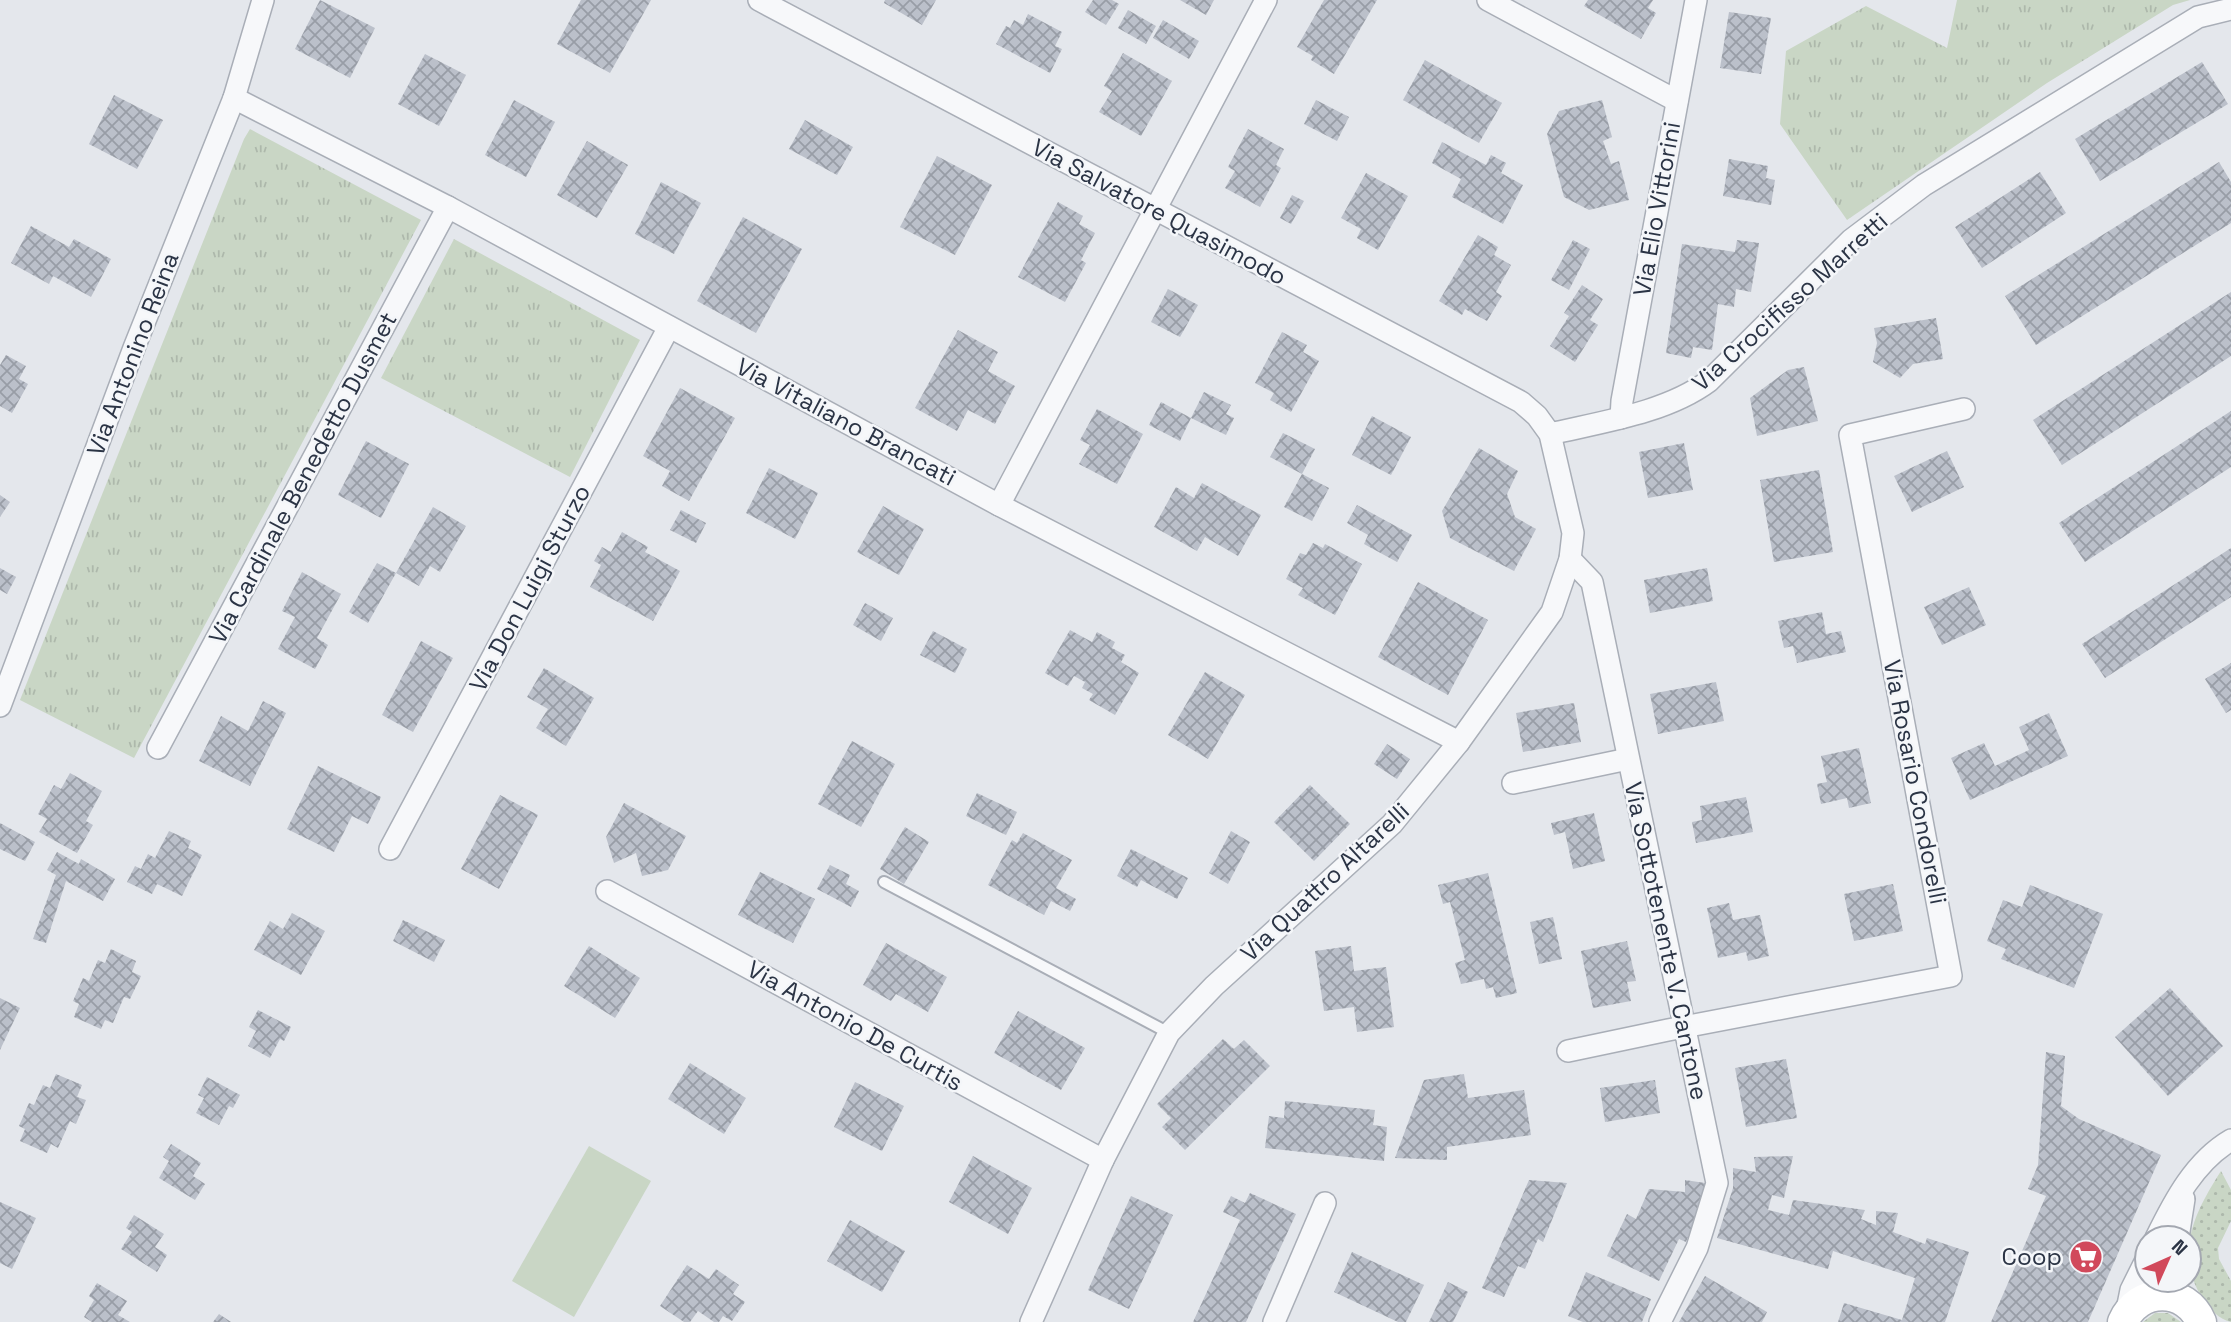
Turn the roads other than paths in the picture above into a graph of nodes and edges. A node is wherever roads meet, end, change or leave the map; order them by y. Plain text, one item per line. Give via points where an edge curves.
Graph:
1 (263, 0) edge
2 (759, 0) edge
3 (1266, 0) edge
4 (1488, 0) edge
5 (1696, 0) edge
6 (2231, 9) edge
7 (234, 98) junction
8 (1677, 101) junction
9 (448, 207) junction
10 (1154, 210) junction
11 (669, 327) junction
12 (1964, 409) dead end
13 (1621, 418) junction
14 (1549, 434) junction
15 (999, 505) junction
16 (1570, 559) junction
17 (0, 706) edge
18 (1460, 742) junction
19 (158, 748) dead end
20 (1628, 759) junction
21 (1513, 783) dead end
22 (390, 849) dead end
23 (884, 883) dead end
24 (607, 891) dead end
25 (1684, 1027) junction
26 (1169, 1032) junction
27 (1568, 1051) dead end
28 (2231, 1140) edge
29 (1103, 1160) junction
30 (2188, 1183) junction
31 (1325, 1203) dead end
32 (2164, 1224) edge
33 (2181, 1224) edge
34 (2133, 1286) edge
35 (2195, 1309) edge
36 (2124, 1319) edge
37 (1031, 1322) edge
38 (1274, 1322) edge
39 (1660, 1322) edge

1 - 7 street, Via Antonino Reina
2 - 10 street, Via Salvatore Quasimodo
3 - 10 street
4 - 8 street
5 - 8 street, Via Elio Vittorini
6 - 13 street, Via Crocifisso Marretti via 2198,17 1924,185 1851,240 1709,381 1692,394
7 - 9 street, Via Vitaliano Brancati
7 - 17 street, Via Antonino Reina via 134,348
8 - 13 street, Via Elio Vittorini
9 - 11 street, Via Vitaliano Brancati
9 - 19 street, Via Cardinale Benedetto Dusmet
10 - 14 street, Via Salvatore Quasimodo via 1521,402
10 - 15 street
11 - 15 street, Via Vitaliano Brancati
11 - 22 street, Via Don Luigi Sturzo
12 - 25 street, Via Rosario Condorelli via 1850,435 1951,976
13 - 14 street, Via Crocifisso Marretti
14 - 16 street, Via Quattro Altarelli via 1573,533
15 - 18 street, Via Vitaliano Brancati
16 - 18 street, Via Quattro Altarelli via 1552,612
16 - 20 street, Via Sottotenente V. Cantone via 1592,582
18 - 26 street, Via Quattro Altarelli via 1392,824
20 - 21 street
20 - 25 street, Via Sottotenente V. Cantone
23 - 26 lane
24 - 29 street, Via Antonio De Curtis
25 - 27 street
25 - 39 street, Via Sottotenente V. Cantone via 1717,1183 1698,1248
26 - 29 street, Via Quattro Altarelli
28 - 30 street via 2200,1165
29 - 37 street, Via Quattro Altarelli
30 - 32 street
30 - 33 street
31 - 38 street
34 - 36 street
35 - 36 main road via 2176,1297 2160,1294 2143,1299

